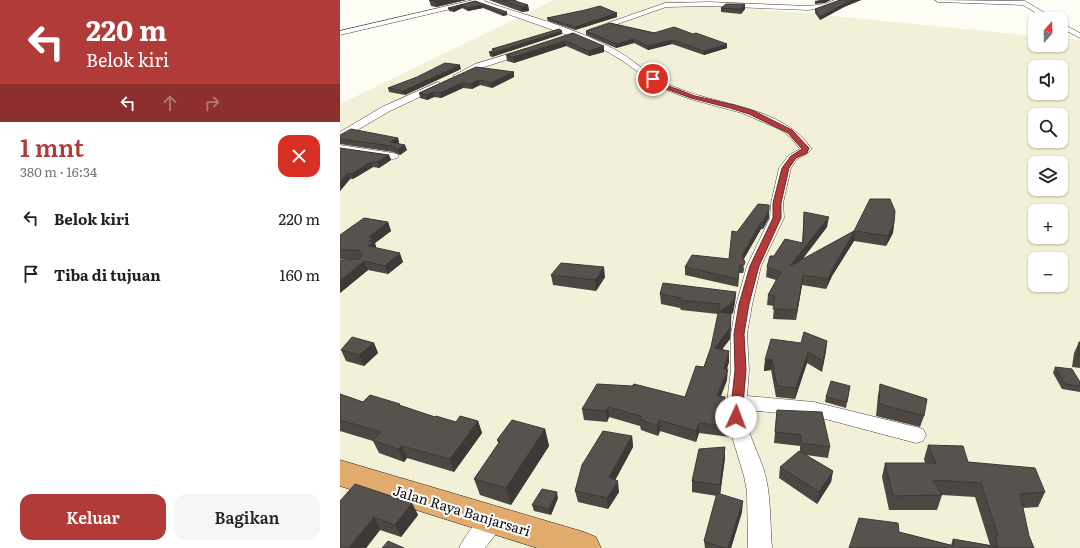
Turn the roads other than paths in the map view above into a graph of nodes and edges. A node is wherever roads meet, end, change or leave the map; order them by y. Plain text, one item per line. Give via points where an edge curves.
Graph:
1 (841, 0) edge
2 (938, 0) edge
3 (479, 1) edge
4 (1013, 1) edge
5 (1040, 12) edge
6 (1068, 29) edge
7 (340, 33) edge
8 (576, 35) junction
9 (1080, 36) edge
10 (561, 40) edge
11 (533, 49) edge
12 (340, 137) edge
13 (340, 148) edge
14 (393, 156) dead end
15 (736, 402) junction
16 (916, 435) dead end
17 (340, 474) edge
18 (494, 519) junction
19 (471, 548) edge
20 (584, 548) edge
21 (760, 548) edge

1 - 8 street via 812,8 665,5
2 - 4 street
3 - 7 street
3 - 8 street
4 - 5 street via 1025,3
6 - 9 street
8 - 10 street
8 - 15 street via 622,56 664,86 693,97 739,108 785,128 806,148 793,157 785,168 777,203 777,218 754,266 739,334 740,370
11 - 12 street via 478,66 449,79 386,108
13 - 14 street
15 - 16 street via 814,409
15 - 21 street via 736,417 758,492
17 - 18 highway, Jalan Raya Banjarsari
18 - 19 street
18 - 20 highway, Jalan Raya Banjarsari

